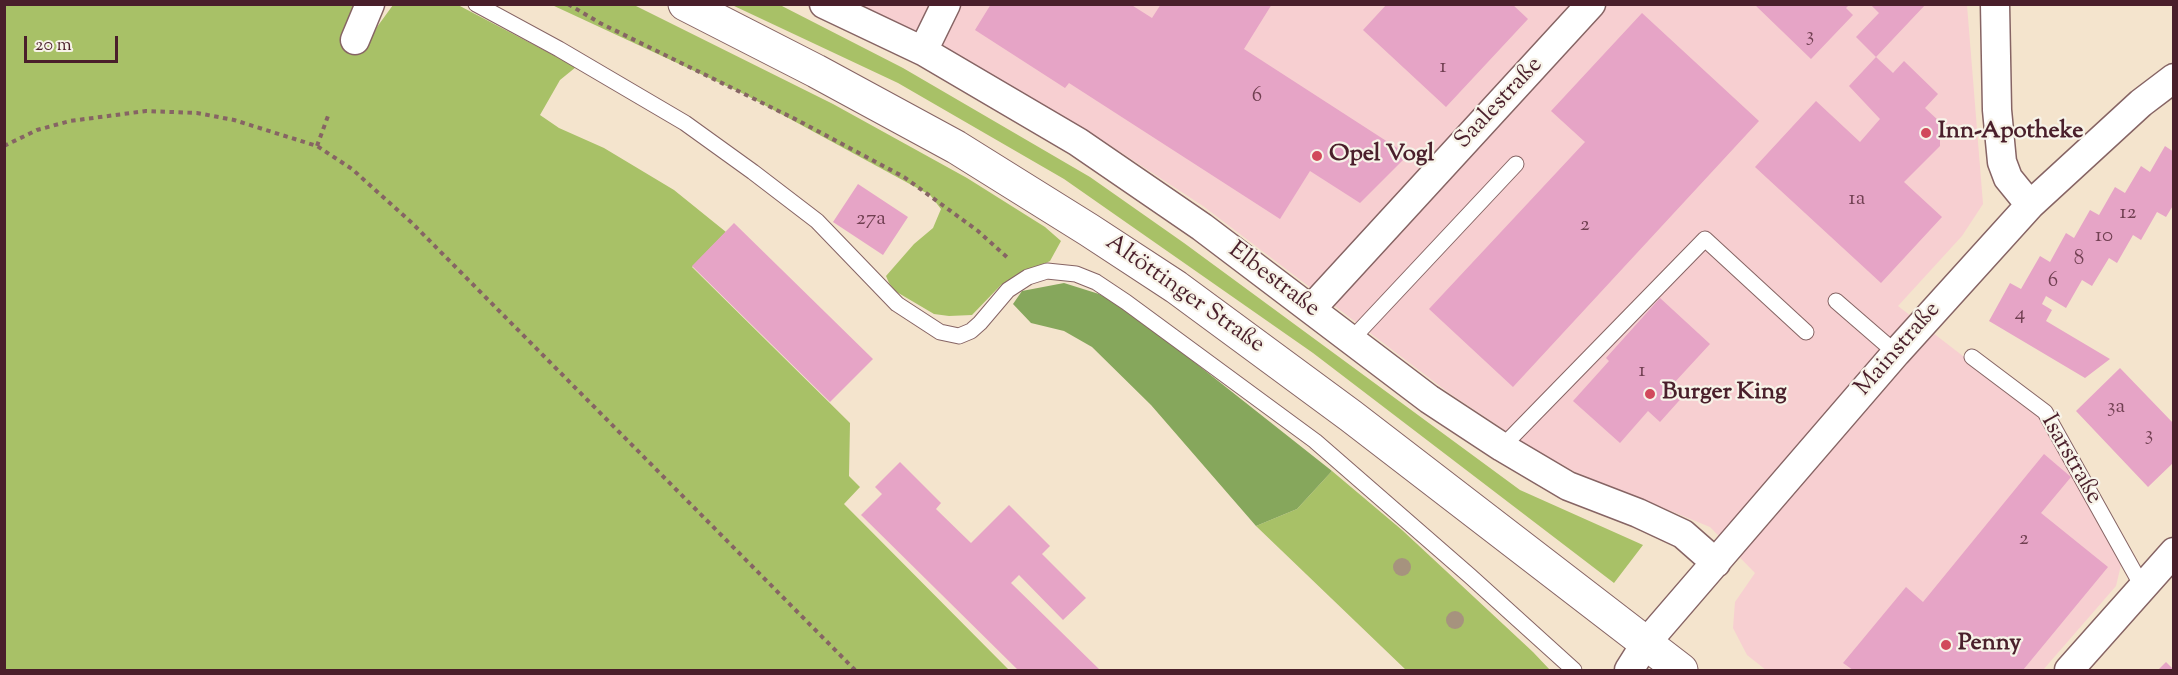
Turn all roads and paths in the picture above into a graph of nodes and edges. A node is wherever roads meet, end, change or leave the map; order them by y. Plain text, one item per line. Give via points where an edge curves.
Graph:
1 (370, 4) edge
2 (476, 4) edge
3 (568, 4) edge
4 (685, 4) edge
5 (824, 4) edge
6 (946, 4) edge
7 (1591, 4) edge
8 (1995, 4) edge
9 (355, 40) dead end
10 (923, 51) junction
11 (2174, 78) edge
12 (328, 117) dead end
13 (4, 146) edge
14 (317, 146) junction
15 (1516, 164) dead end
16 (2030, 205) junction
17 (1028, 277) junction
18 (1836, 301) dead end
19 (1311, 309) junction
20 (1806, 332) dead end
21 (1351, 340) junction
22 (1896, 353) junction
23 (1972, 357) dead end
24 (1502, 447) junction
25 (2174, 552) edge
26 (1716, 563) junction
27 (2142, 586) junction
28 (1646, 643) junction
29 (855, 670) edge
30 (1574, 670) edge
31 (1629, 670) edge
32 (1681, 670) edge
33 (2069, 670) edge

1 - 9 street
2 - 17 lane via 685,123 817,221 897,303 940,332 959,336 971,331 1008,290
3 - 17 path via 904,177 978,231
4 - 28 main road, Altöttinger Straße via 956,147 1176,287 1352,416
5 - 10 street, Elbestraße
6 - 10 street
7 - 19 street, Saalestraße
8 - 16 street via 2002,162 2008,178
10 - 19 street, Elbestraße via 1078,142 1202,227
11 - 16 street, Mainstraße via 2125,117
12 - 14 path
13 - 14 path via 37,130 70,121 146,111 197,113 234,120
14 - 29 path via 352,169 412,223
15 - 21 lane
16 - 22 street, Mainstraße
17 - 30 lane via 1047,271 1076,274 1126,302 1314,441
18 - 22 lane
19 - 21 street, Elbestraße
20 - 24 lane via 1705,239
21 - 24 street, Elbestraße via 1429,399
22 - 26 street, Mainstraße
23 - 27 lane, Isarstraße via 2045,412
24 - 26 street, Elbestraße via 1568,486 1683,534
25 - 27 street
26 - 28 street, Mainstraße
27 - 33 street
28 - 31 street, Mainstraße
28 - 32 main road, Altöttinger Straße

